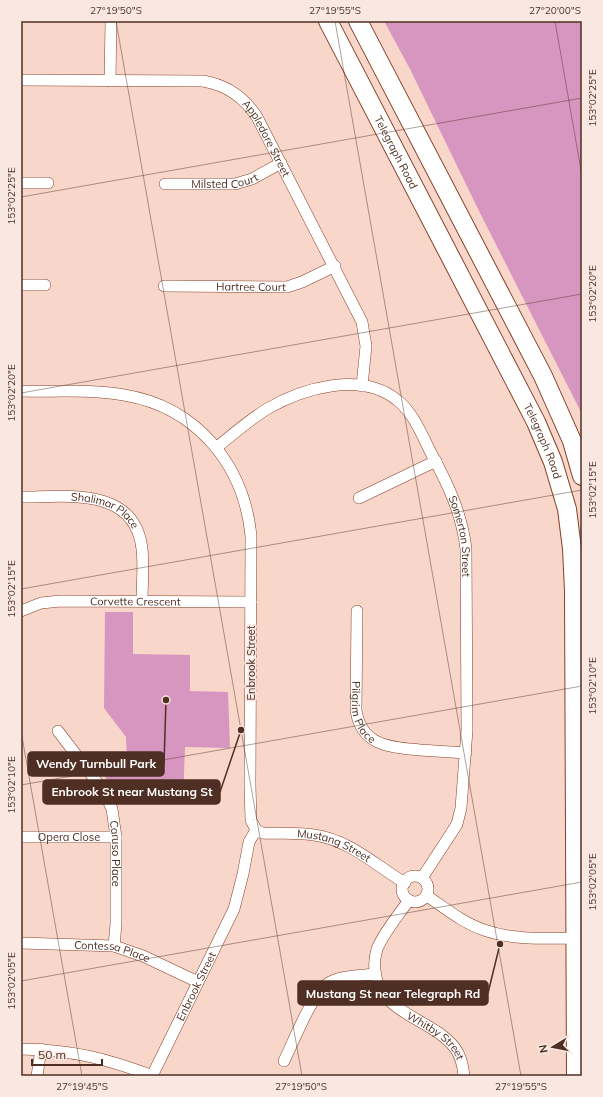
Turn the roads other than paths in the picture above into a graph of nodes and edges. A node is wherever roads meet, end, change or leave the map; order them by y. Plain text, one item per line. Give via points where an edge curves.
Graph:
1 (111, 21) edge
2 (328, 21) edge
3 (358, 21) edge
4 (21, 80) edge
5 (110, 80) junction
6 (281, 163) junction
7 (21, 183) edge
8 (48, 183) dead end
9 (165, 184) dead end
10 (334, 266) junction
11 (21, 285) edge
12 (45, 285) dead end
13 (164, 286) dead end
14 (362, 386) junction
15 (21, 391) edge
16 (216, 448) junction
17 (436, 461) junction
18 (582, 476) edge
19 (21, 497) edge
20 (359, 498) dead end
21 (142, 601) junction
22 (251, 602) junction
23 (21, 611) edge
24 (357, 611) dead end
25 (58, 731) dead end
26 (466, 753) junction
27 (256, 830) junction
28 (21, 837) edge
29 (116, 837) junction
30 (422, 878) junction
31 (405, 882) junction
32 (427, 896) junction
33 (408, 900) junction
34 (579, 938) edge
35 (21, 943) edge
36 (114, 946) junction
37 (375, 974) junction
38 (198, 982) junction
39 (21, 1049) edge
40 (41, 1049) junction
41 (284, 1061) dead end
42 (37, 1076) edge
43 (152, 1076) edge
44 (464, 1076) edge
45 (576, 1076) edge

1 - 5 street
2 - 34 main road, Telegraph Road via 521,391 553,462 564,496 574,568
3 - 18 main road via 543,376 572,441
4 - 5 street, Appledore Street
5 - 6 street, Appledore Street via 203,81 229,90 251,108
6 - 9 street, Milsted Court via 252,179 235,184
6 - 10 street, Appledore Street
7 - 8 street
10 - 13 street, Hartree Court via 287,287
10 - 14 street, Appledore Street via 365,330
11 - 12 street
14 - 16 street, Somerton Street via 329,387 291,398 259,415
14 - 17 street, Somerton Street via 388,394 406,409
15 - 16 street, Enbrook Street via 110,393 153,402 180,416
16 - 22 street, Enbrook Street via 231,469 247,507 252,551
17 - 20 street
17 - 26 street, Somerton Street via 455,501 464,536
19 - 21 street, Shalimar Place via 94,498 109,502 123,511 135,527 140,541
21 - 22 street, Corvette Crescent
21 - 23 street, Corvette Crescent via 61,601 42,603
22 - 27 street, Enbrook Street via 250,786 251,820
24 - 26 street, Pilgrim Place via 356,710 365,732 380,744 392,748
25 - 29 street, Caruso Place via 108,799
26 - 30 street, Somerton Street via 457,824
27 - 31 street, Mustang Street via 262,833 314,835 332,839 363,854
27 - 38 street, Enbrook Street via 249,842 234,909
28 - 29 street, Opera Close
29 - 36 street, Caruso Place
30 - 31 street via 414,877
30 - 32 street via 428,888
31 - 33 street via 403,890
32 - 33 street via 421,901
32 - 34 street via 464,921 494,934
33 - 37 street, Whitby Street via 378,949
34 - 45 main road, Telegraph Road
35 - 36 street, Contessa Place
36 - 38 street, Contessa Place via 143,956
37 - 41 street via 338,979 323,987
37 - 44 street, Whitby Street via 379,986 392,1004 443,1037 455,1048 462,1063
38 - 43 street, Enbrook Street
39 - 40 street
40 - 42 street
40 - 43 street via 93,1056

